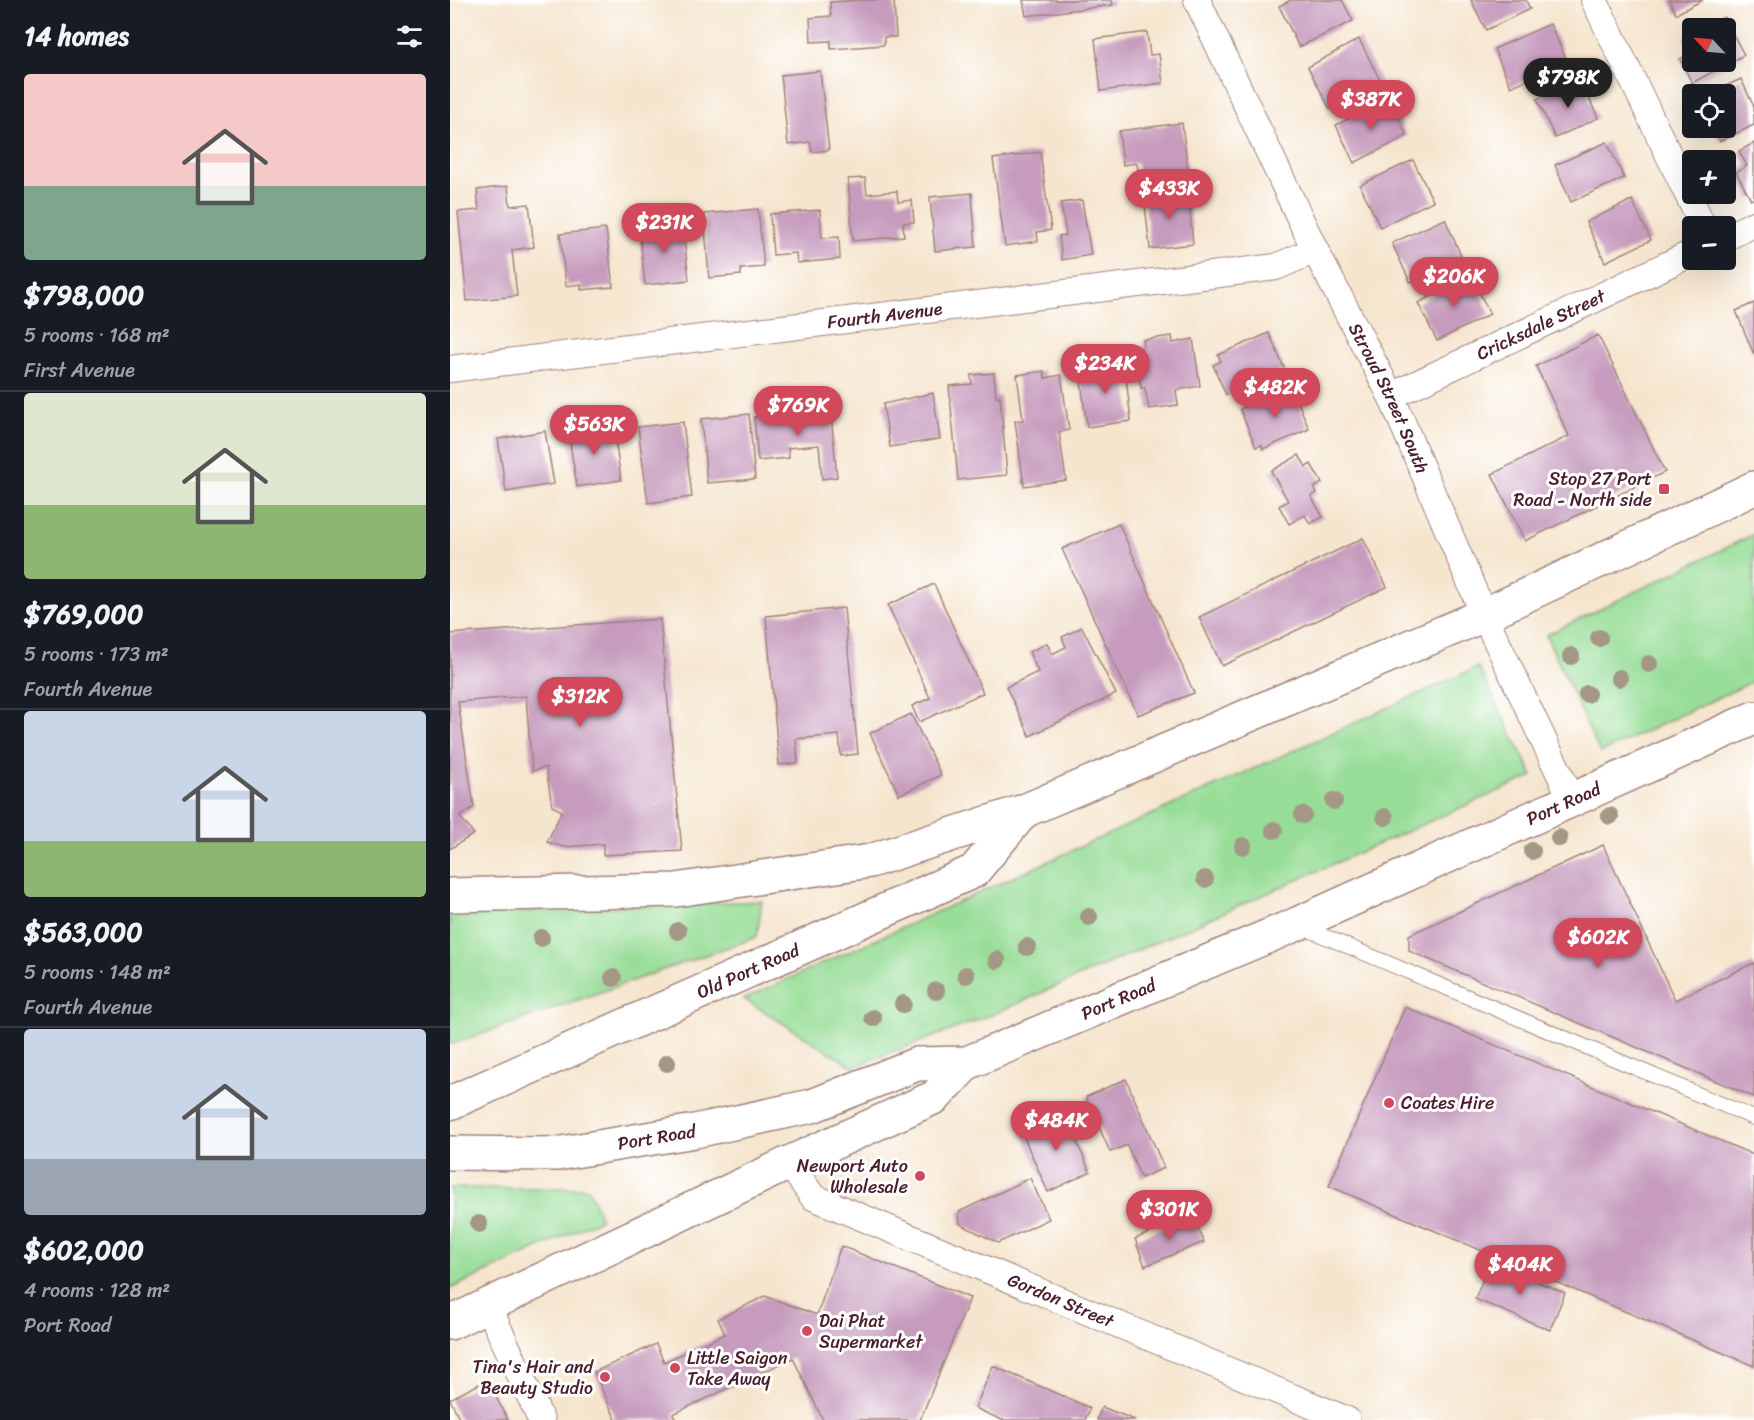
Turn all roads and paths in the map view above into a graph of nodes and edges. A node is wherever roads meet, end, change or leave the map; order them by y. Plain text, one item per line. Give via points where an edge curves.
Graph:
1 (1197, 0) edge
2 (1594, 0) edge
3 (1698, 216) edge
4 (1754, 224) edge
5 (1736, 233) edge
6 (1315, 250) junction
7 (1682, 258) edge
8 (450, 369) edge
9 (1391, 396) junction
10 (1754, 488) edge
11 (1484, 615) junction
12 (1754, 718) edge
13 (1572, 800) junction
14 (1024, 811) junction
15 (450, 895) edge
16 (1298, 924) junction
17 (967, 1063) junction
18 (450, 1103) edge
19 (1754, 1118) edge
20 (450, 1153) edge
21 (789, 1163) junction
22 (488, 1306) junction
23 (450, 1323) edge
24 (541, 1420) edge
25 (1347, 1420) edge

1 - 6 street, Stroud Street South
2 - 3 street
4 - 5 street
6 - 8 street, Fourth Avenue via 1276,267
6 - 9 street, Stroud Street South
7 - 9 street, Cricksdale Street
9 - 11 street, Stroud Street South
10 - 11 main road
11 - 13 street, Stroud Street South
11 - 14 main road
12 - 13 main road, Port Road
13 - 16 main road, Port Road
14 - 15 main road via 870,861 676,890
14 - 18 main road, Old Port Road via 974,871
16 - 17 main road, Port Road
16 - 19 lane
17 - 20 main road, Port Road via 917,1064 812,1106 695,1131 556,1154
17 - 21 main road via 935,1097
21 - 22 main road
21 - 25 street, Gordon Street via 813,1197
22 - 23 main road
22 - 24 street

